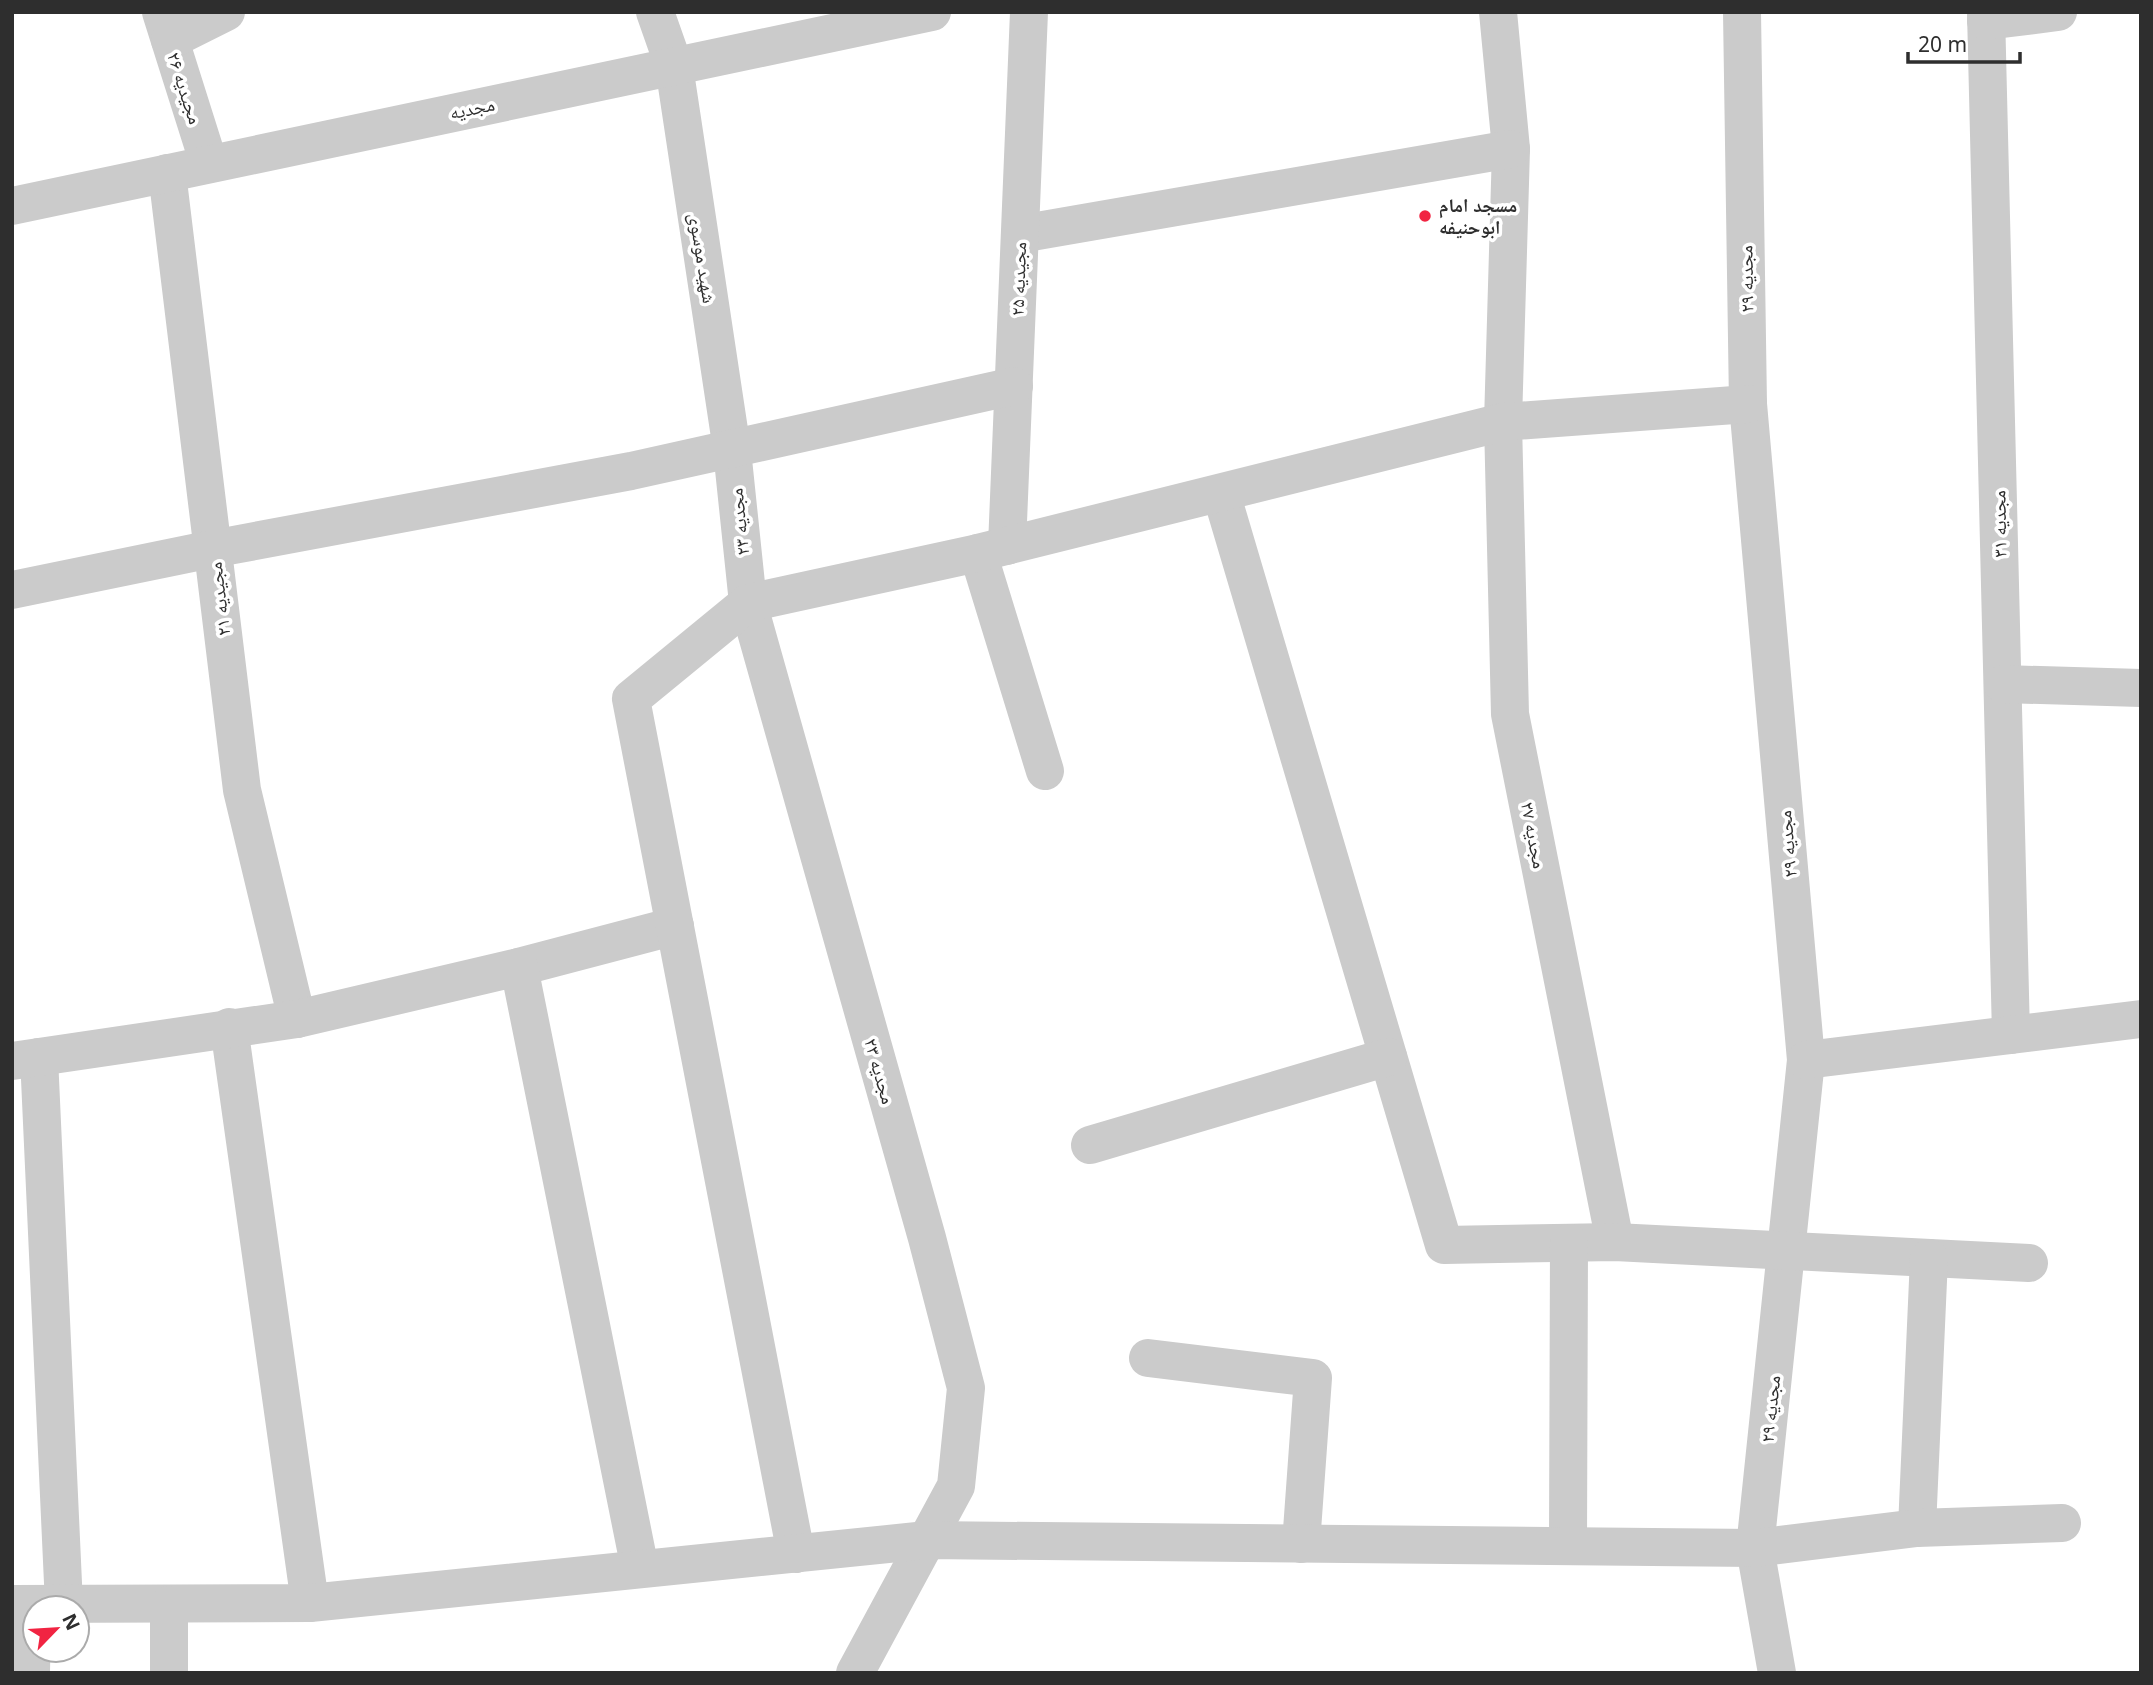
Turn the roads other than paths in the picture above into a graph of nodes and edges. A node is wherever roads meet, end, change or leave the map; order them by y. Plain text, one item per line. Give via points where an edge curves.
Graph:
1 (226, 12) edge
2 (655, 12) edge
3 (932, 12) edge
4 (1030, 12) edge
5 (1498, 12) edge
6 (1742, 12) edge
7 (2059, 12) edge
8 (1986, 17) edge
9 (165, 26) edge
10 (674, 66) junction
11 (1511, 149) junction
12 (209, 164) junction
13 (167, 173) junction
14 (12, 206) edge
15 (1020, 234) junction
16 (1014, 386) junction
17 (1748, 404) junction
18 (1503, 422) junction
19 (732, 450) junction
20 (1221, 493) junction
21 (212, 549) junction
22 (993, 549) junction
23 (12, 590) edge
24 (748, 603) junction
25 (2003, 684) junction
26 (2141, 688) edge
27 (1045, 771) dead end
28 (675, 926) junction
29 (519, 967) junction
30 (297, 1019) junction
31 (2141, 1019) edge
32 (229, 1027) junction
33 (2011, 1035) junction
34 (1388, 1057) junction
35 (25, 1059) edge
36 (1806, 1060) junction
37 (1090, 1145) dead end
38 (1615, 1242) junction
39 (1569, 1243) junction
40 (1786, 1251) junction
41 (1928, 1258) junction
42 (2029, 1263) dead end
43 (1148, 1358) dead end
44 (2062, 1523) dead end
45 (1917, 1528) junction
46 (927, 1540) junction
47 (1301, 1544) junction
48 (1568, 1546) junction
49 (1755, 1548) junction
50 (796, 1553) junction
51 (640, 1569) junction
52 (36, 1594) edge
53 (310, 1603) junction
54 (91, 1605) edge
55 (169, 1605) junction
56 (169, 1673) edge
57 (855, 1673) edge
58 (1777, 1673) edge

1 - 9 street
2 - 10 street, شهید موسوی
3 - 10 street, مجدیه
4 - 15 street, مجیدیه ۲۵
5 - 11 street, مجدیه ۲۷
6 - 17 street, مجدیه ۲۹
7 - 8 street
8 - 25 street, مجدیه ۳۱
9 - 12 street, مجیدیه ۲۶
10 - 12 street, مجدیه
10 - 19 street, شهید موسوی
11 - 15 street
11 - 18 street, مجدیه ۲۷
12 - 13 street, مجدیه
13 - 14 street, مجدیه
13 - 21 street, مجیدیه ۲۱
15 - 16 street, مجیدیه ۲۵
16 - 19 street
16 - 22 street, مجیدیه ۲۵
17 - 18 street
17 - 36 street, مجدیه ۲۹
18 - 20 street
18 - 38 street, مجدیه ۲۷ via 1510,714
19 - 21 street
19 - 24 street, مجدیه ۲۳
20 - 22 street
20 - 34 street
21 - 23 street
21 - 30 street, مجیدیه ۲۱ via 242,790
22 - 24 street
22 - 27 street, مجیدیه ۲۵
24 - 28 street via 631,699
24 - 46 street, مجدیه ۲۳ via 966,1388 956,1486
25 - 26 street
25 - 33 street, مجدیه ۳۱
28 - 29 street
28 - 50 street
29 - 30 street
29 - 51 street
30 - 32 street
31 - 33 street
32 - 35 street
32 - 53 street
33 - 36 street
34 - 37 street
34 - 39 street via 1444,1245
35 - 52 street
36 - 40 street, مجدیه ۲۹
38 - 39 street
38 - 40 street
39 - 48 street
40 - 41 street
40 - 49 street, مجدیه ۲۹
41 - 42 street
41 - 45 street
43 - 47 street via 1313,1377
44 - 45 street
45 - 49 street
46 - 47 street
46 - 50 street
46 - 57 street, مجدیه ۲۳
47 - 48 street
48 - 49 street
49 - 58 street, مجدیه ۲۹
50 - 51 street
51 - 53 street
53 - 55 street
54 - 55 street
55 - 56 street

